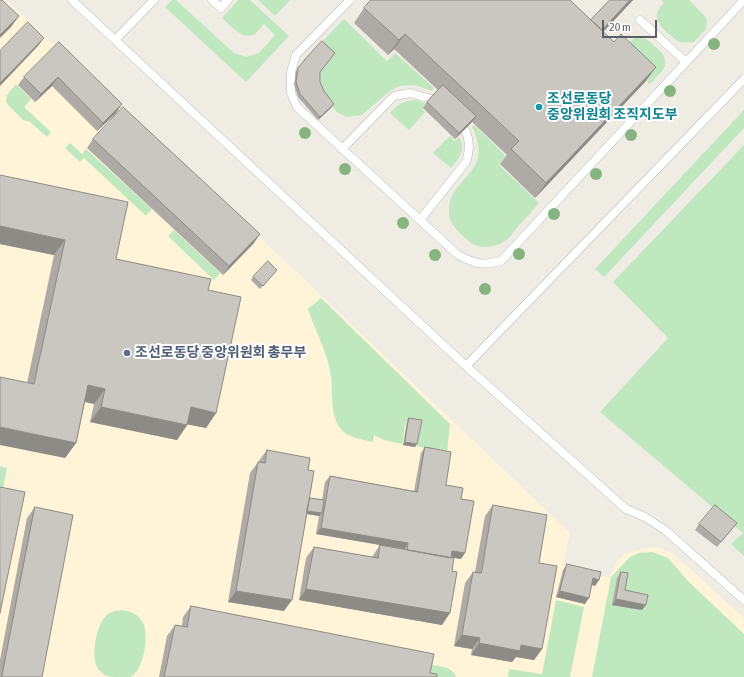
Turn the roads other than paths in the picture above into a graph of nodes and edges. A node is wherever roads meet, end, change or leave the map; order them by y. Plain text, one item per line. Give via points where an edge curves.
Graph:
1 (72, 0) edge
2 (154, 0) edge
3 (212, 0) edge
4 (228, 0) edge
5 (350, 0) edge
6 (744, 0) edge
7 (640, 20) dead end
8 (115, 40) junction
9 (686, 62) junction
10 (744, 79) edge
11 (432, 99) edge
12 (465, 129) edge
13 (342, 148) junction
14 (420, 220) junction
15 (466, 366) junction
16 (744, 600) edge

1 - 8 lane
2 - 8 lane
3 - 4 lane via 221,8
5 - 13 lane via 296,55 291,72 291,93 297,107
6 - 9 lane
7 - 9 lane
8 - 15 lane
9 - 14 lane via 501,261 475,264 458,255
10 - 15 lane
11 - 13 lane via 410,93 394,96
12 - 14 lane via 470,151 466,162
13 - 14 lane
15 - 16 lane via 626,508 665,530

